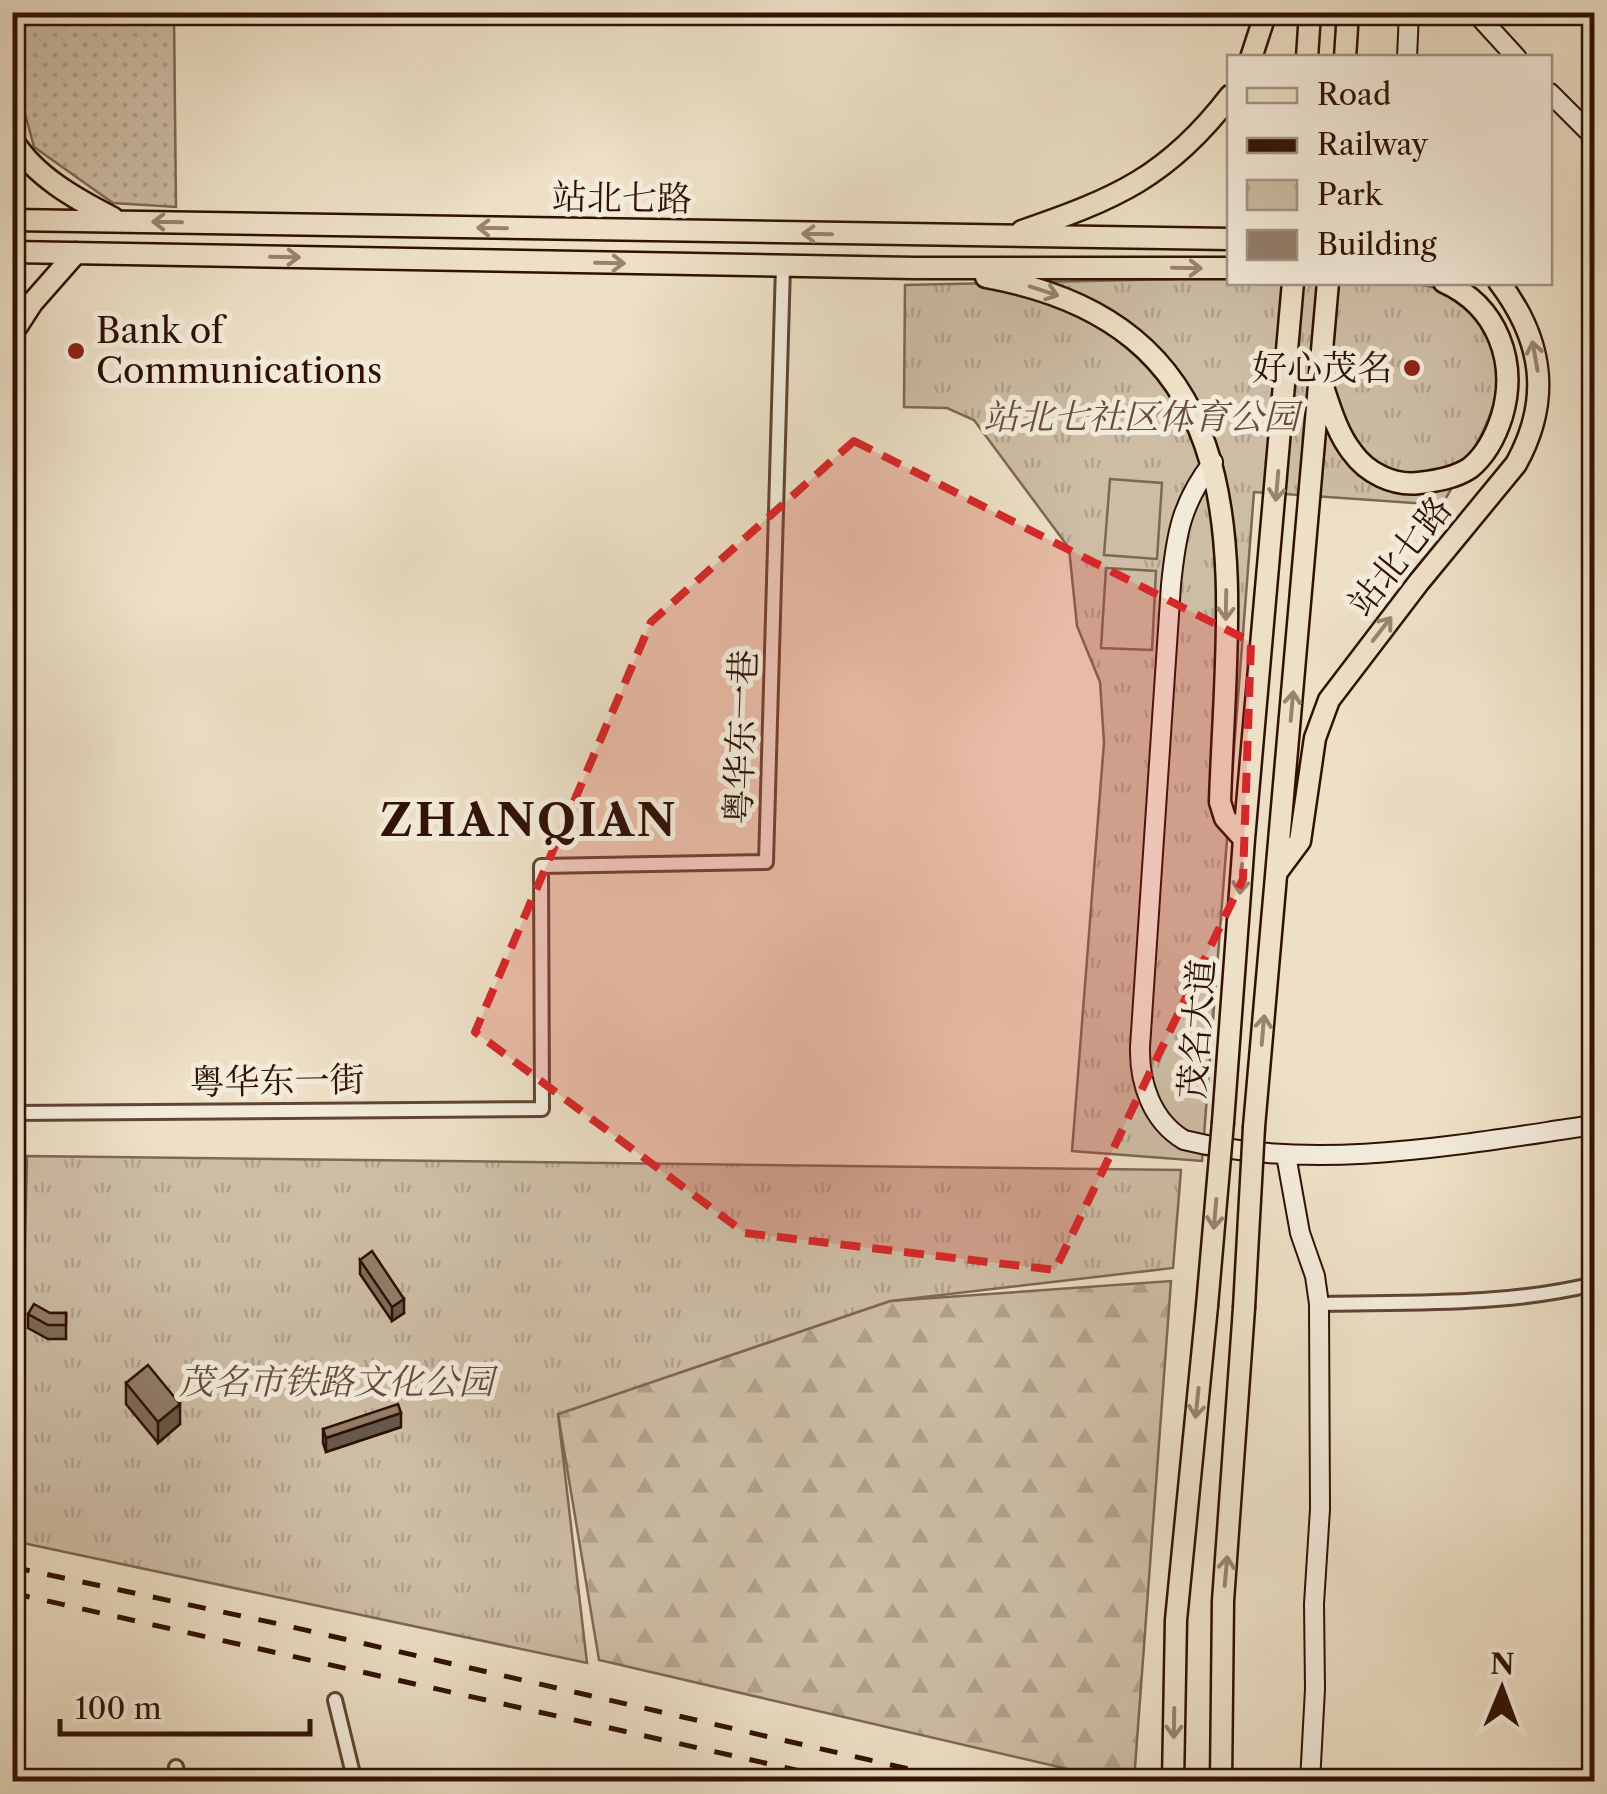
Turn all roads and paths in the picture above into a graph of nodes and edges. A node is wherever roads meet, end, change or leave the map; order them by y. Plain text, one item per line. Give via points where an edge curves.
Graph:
1 (1266, 12) edge
2 (1310, 12) edge
3 (1348, 12) edge
4 (1409, 12) edge
5 (1475, 12) edge
6 (1252, 55) edge
7 (1307, 55) edge
8 (1345, 55) edge
9 (1407, 55) edge
10 (1514, 55) edge
11 (1552, 95) edge
12 (1227, 100) edge
13 (1594, 138) edge
14 (12, 139) edge
15 (12, 220) edge
16 (120, 222) junction
17 (379, 226) junction
18 (650, 231) junction
19 (1006, 236) junction
20 (1227, 239) edge
21 (12, 252) edge
22 (76, 253) junction
23 (378, 258) junction
24 (650, 263) junction
25 (783, 266) junction
26 (914, 268) junction
27 (1227, 268) edge
28 (1293, 285) edge
29 (1328, 285) edge
30 (1449, 285) edge
31 (1501, 285) edge
32 (12, 334) edge
33 (1320, 381) junction
34 (1212, 462) junction
35 (1244, 839) junction
36 (1277, 872) junction
37 (542, 1108) joint
38 (12, 1113) edge
39 (1594, 1125) edge
40 (1286, 1155) junction
41 (1594, 1284) edge
42 (1319, 1304) junction
43 (336, 1700) dead end
44 (176, 1767) dead end
45 (180, 1782) edge
46 (355, 1782) edge
47 (1174, 1782) edge
48 (1220, 1782) edge
49 (1310, 1782) edge

1 - 6 main road
2 - 7 main road
3 - 8 main road
4 - 9 street
5 - 10 street
11 - 13 street
12 - 19 main road via 1187,147 1139,182
14 - 16 main road via 36,168
15 - 16 main road, 站北七路
17 -> 16 main road, 站北七路
18 -> 17 main road, 站北七路
17 - 23 main road
19 -> 18 main road, 站北七路
18 - 24 main road
19 - 20 main road, 站北七路
21 - 22 main road, 站北七路
22 -> 23 main road, 站北七路
22 - 32 main road
23 -> 24 main road, 站北七路
24 - 25 main road, 站北七路
25 - 26 main road, 站北七路
25 - 37 street, 粤华东一巷 via 766,862 541,866
26 -> 27 main road, 站北七路
26 -> 34 main road via 1042,290 1119,327 1172,377
28 -> 35 main road, 茂名大道
29 - 33 main road, 茂名大道
30 - 33 main road, 站北七路 via 1491,320 1507,366 1498,430 1470,468 1410,484 1375,474 1341,434
36 -> 31 main road, 站北七路 via 1300,842 1315,738 1329,700 1526,446 1537,404 1537,357
36 -> 33 main road, 茂名大道
34 -> 35 main road via 1226,592 1220,802
34 - 40 street via 1182,512 1173,564 1140,1068 1152,1106 1184,1140
35 -> 47 main road, 茂名大道, bridge via 1176,1620
48 -> 36 main road, 茂名大道, bridge via 1254,1127
37 - 38 street, 粤华东一街
39 - 40 street via 1406,1150
40 - 42 street
41 - 42 street via 1545,1296
42 - 49 street
43 - 46 street
44 - 45 street

